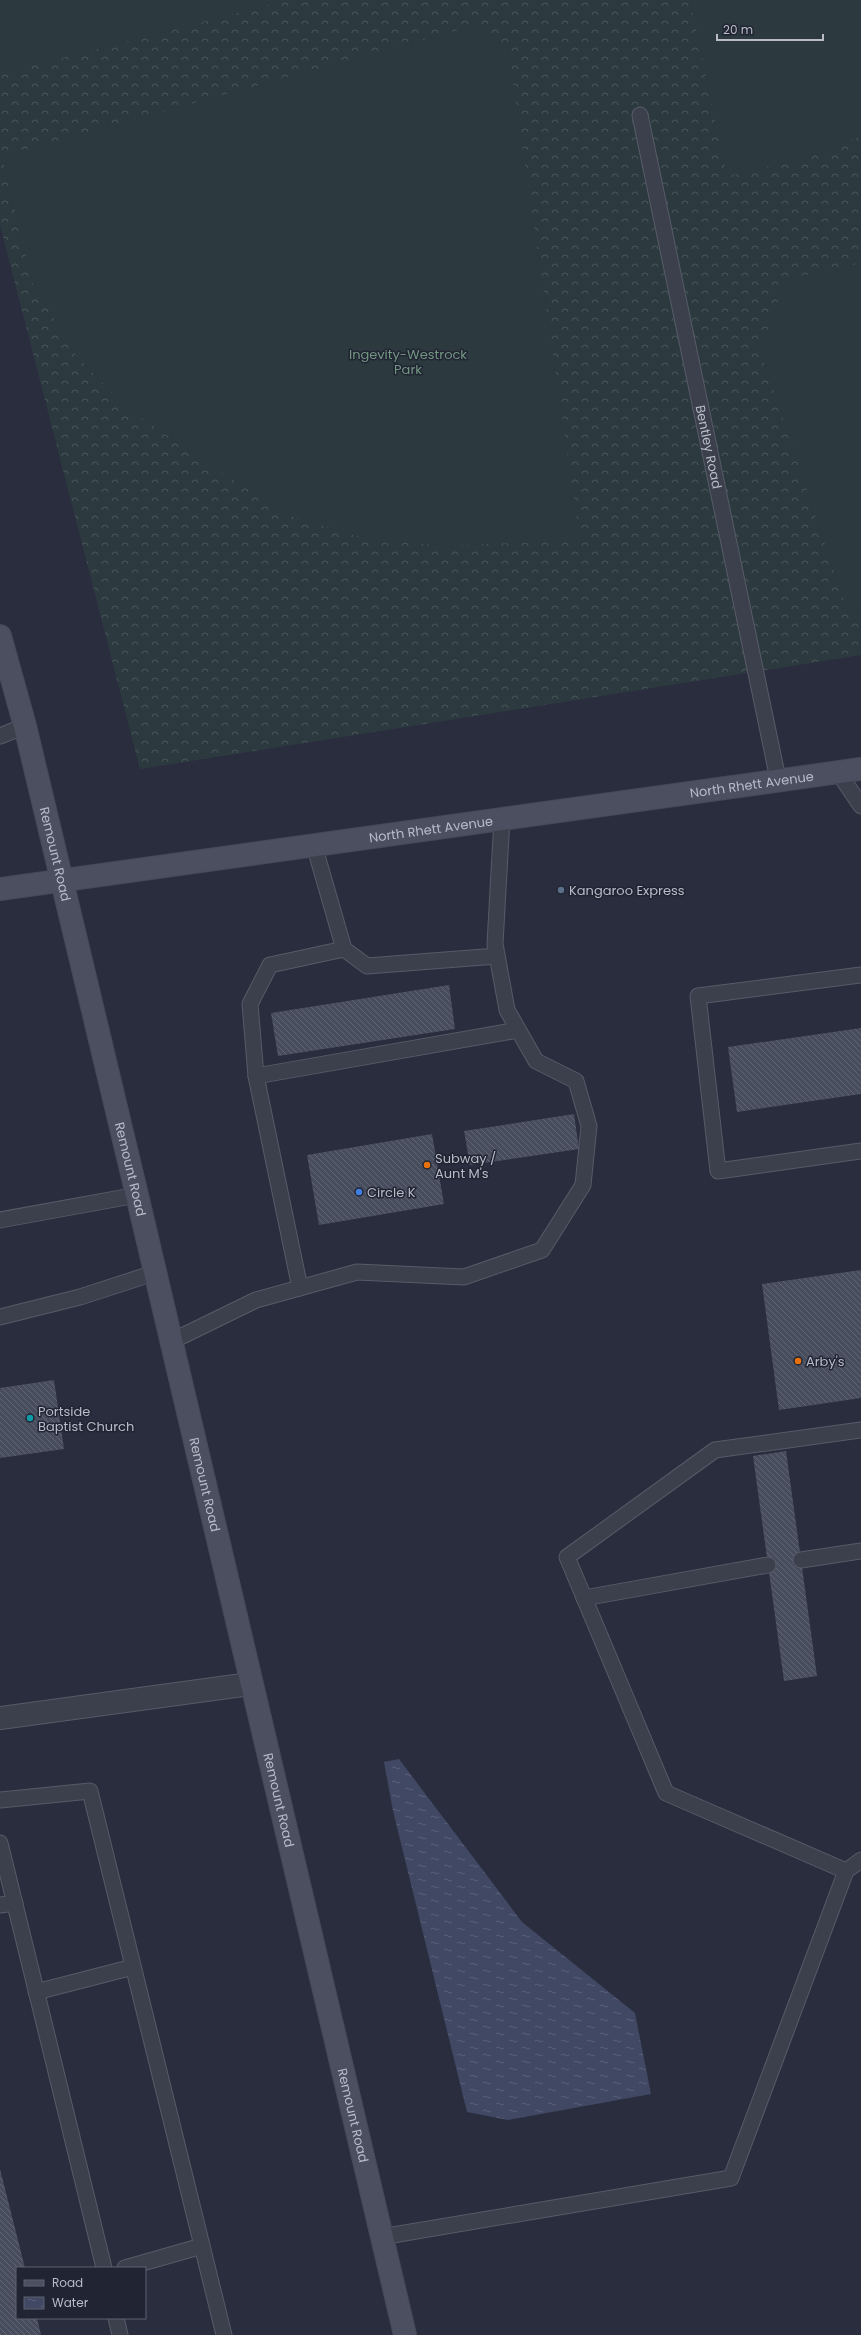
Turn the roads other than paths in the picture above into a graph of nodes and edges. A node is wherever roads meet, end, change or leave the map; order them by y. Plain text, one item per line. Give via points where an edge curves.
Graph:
1 (640, 116) dead end
2 (1, 642) edge
3 (25, 726) junction
4 (0, 736) edge
5 (861, 769) edge
6 (838, 772) junction
7 (778, 779) junction
8 (861, 806) edge
9 (502, 818) junction
10 (314, 845) junction
11 (61, 881) junction
12 (0, 889) edge
13 (344, 949) junction
14 (497, 956) junction
15 (861, 975) edge
16 (518, 1030) junction
17 (256, 1076) junction
18 (861, 1151) edge
19 (137, 1195) junction
20 (0, 1220) edge
21 (154, 1273) junction
22 (300, 1288) junction
23 (0, 1317) edge
24 (170, 1342) junction
25 (861, 1430) edge
26 (861, 1551) edge
27 (801, 1560) dead end
28 (768, 1565) dead end
29 (584, 1598) junction
30 (250, 1684) junction
31 (0, 1718) edge
32 (0, 1800) edge
33 (0, 1843) edge
34 (861, 1860) edge
35 (846, 1871) junction
36 (7, 1904) edge
37 (133, 1968) junction
38 (36, 1992) junction
39 (381, 2237) junction
40 (202, 2246) junction
41 (104, 2267) edge
42 (128, 2267) edge
43 (116, 2319) edge
44 (120, 2335) edge
45 (224, 2335) edge
46 (405, 2335) edge

1 - 7 lane, Bentley Road
2 - 3 main road, Remount Road
3 - 4 lane
3 - 11 main road, Remount Road
5 - 6 main road, North Rhett Avenue
6 - 7 main road, North Rhett Avenue
6 - 8 lane
7 - 9 main road, North Rhett Avenue
9 - 10 main road, North Rhett Avenue
9 - 14 lane via 495,944
10 - 11 main road, North Rhett Avenue
10 - 13 lane
11 - 12 main road, North Rhett Avenue
11 - 19 main road, Remount Road
13 - 14 lane via 367,966
13 - 17 lane via 270,965 250,1004
14 - 16 lane via 507,1010
15 - 18 lane via 698,996 718,1171
16 - 17 lane
16 - 22 lane via 536,1060 576,1081 589,1126 583,1186 542,1250 464,1277 357,1272
17 - 22 lane
19 - 20 lane
19 - 21 main road, Remount Road
21 - 23 lane via 80,1297
21 - 24 main road, Remount Road
22 - 24 lane via 256,1300
24 - 30 main road, Remount Road
25 - 29 lane via 715,1450 567,1557
26 - 27 lane
28 - 29 lane
29 - 35 lane via 666,1793
30 - 31 street
30 - 39 main road, Remount Road
32 - 37 lane via 90,1791
33 - 36 lane
34 - 35 lane
35 - 39 lane via 731,2178
36 - 38 lane
37 - 38 lane
37 - 40 lane
38 - 41 lane
39 - 46 main road, Remount Road
40 - 42 lane
40 - 45 lane
43 - 44 lane

